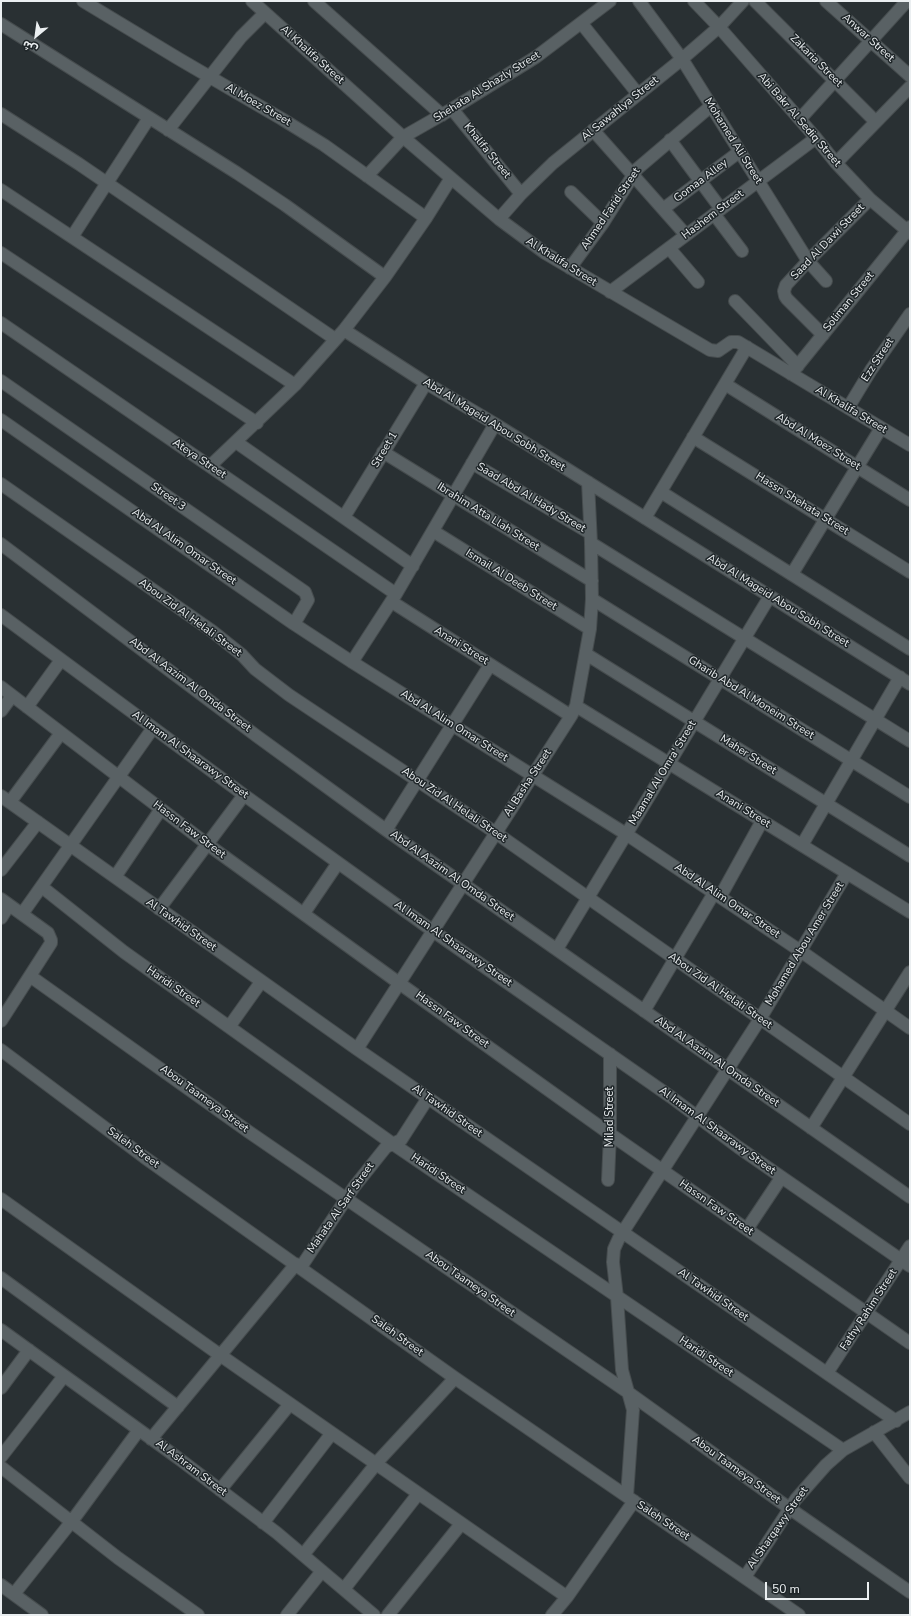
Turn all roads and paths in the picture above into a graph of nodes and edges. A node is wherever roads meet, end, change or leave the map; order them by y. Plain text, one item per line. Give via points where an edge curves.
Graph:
1 (83, 1) edge
2 (252, 1) edge
3 (314, 1) edge
4 (610, 1) edge
5 (639, 1) edge
6 (694, 1) edge
7 (743, 1) edge
8 (755, 1) edge
9 (826, 1) edge
10 (907, 1) edge
11 (265, 13) junction
12 (1, 24) edge
13 (582, 24) junction
14 (719, 27) junction
15 (870, 41) junction
16 (682, 59) junction
17 (910, 76) edge
18 (210, 77) junction
19 (835, 80) junction
20 (910, 87) edge
21 (638, 94) junction
22 (711, 106) junction
23 (447, 112) junction
24 (1, 114) edge
25 (149, 118) junction
26 (800, 119) junction
27 (876, 122) junction
28 (168, 130) junction
29 (592, 130) junction
30 (403, 137) junction
31 (816, 138) junction
32 (670, 140) junction
33 (740, 152) junction
34 (836, 163) junction
35 (632, 175) junction
36 (367, 176) junction
37 (451, 178) junction
38 (701, 182) junction
39 (757, 182) junction
40 (107, 183) junction
41 (1, 190) edge
42 (571, 192) dead end
43 (521, 194) junction
44 (870, 199) junction
45 (663, 210) junction
46 (717, 212) junction
47 (426, 218) junction
48 (499, 219) junction
49 (603, 223) junction
50 (909, 230) edge
51 (686, 235) junction
52 (72, 237) junction
53 (669, 248) junction
54 (742, 251) dead end
55 (1, 253) edge
56 (808, 261) junction
57 (570, 268) junction
58 (385, 277) junction
59 (826, 281) dead end
60 (698, 282) dead end
61 (610, 292) junction
62 (735, 301) dead end
63 (910, 314) edge
64 (1, 323) edge
65 (344, 330) junction
66 (823, 335) junction
67 (335, 340) junction
68 (747, 347) junction
69 (794, 370) junction
70 (1, 381) edge
71 (426, 383) junction
72 (725, 384) junction
73 (295, 385) junction
74 (848, 408) junction
75 (1, 420) edge
76 (257, 423) junction
77 (495, 424) junction
78 (881, 428) junction
79 (694, 436) junction
80 (236, 442) junction
81 (910, 445) edge
82 (384, 452) junction
83 (472, 463) junction
84 (210, 466) junction
85 (858, 467) junction
86 (588, 482) junction
87 (2, 488) edge
88 (661, 492) junction
89 (454, 496) junction
90 (910, 500) edge
91 (344, 517) junction
92 (645, 518) junction
93 (826, 519) junction
94 (433, 531) junction
95 (591, 538) junction
96 (1, 544) edge
97 (413, 566) junction
98 (910, 572) edge
99 (792, 574) junction
100 (592, 581) junction
101 (770, 596) junction
102 (394, 598) junction
103 (592, 599) junction
104 (1, 615) edge
105 (294, 624) junction
106 (590, 629) junction
107 (744, 638) junction
108 (910, 648) edge
109 (586, 654) junction
110 (61, 660) junction
111 (352, 662) junction
112 (490, 665) junction
113 (720, 679) junction
114 (905, 680) edge
115 (1, 687) edge
116 (12, 696) junction
117 (27, 707) junction
118 (574, 711) junction
119 (1, 712) edge
120 (875, 720) junction
121 (694, 722) junction
122 (452, 725) junction
123 (153, 728) junction
124 (61, 733) junction
125 (910, 742) edge
126 (851, 761) junction
127 (669, 763) junction
128 (533, 775) junction
129 (118, 777) junction
130 (417, 780) junction
131 (244, 795) junction
132 (910, 798) edge
133 (6, 799) edge
134 (826, 804) junction
135 (161, 809) junction
136 (762, 820) junction
137 (38, 822) junction
138 (386, 830) junction
139 (496, 834) junction
140 (626, 834) junction
141 (207, 844) junction
142 (71, 845) junction
143 (802, 845) junction
144 (910, 856) edge
145 (338, 863) junction
146 (1, 870) edge
147 (847, 873) junction
148 (115, 877) junction
149 (463, 884) junction
150 (42, 887) junction
151 (717, 895) junction
152 (587, 898) junction
153 (5, 902) edge
154 (159, 909) junction
155 (910, 912) edge
156 (22, 914) junction
157 (304, 914) junction
158 (1, 918) edge
159 (433, 931) junction
160 (556, 949) junction
161 (802, 952) junction
162 (675, 960) junction
163 (910, 972) edge
164 (30, 976) junction
165 (261, 982) junction
166 (400, 983) junction
167 (644, 1011) junction
168 (885, 1011) junction
169 (760, 1019) junction
170 (1, 1021) edge
171 (229, 1027) junction
172 (910, 1028) edge
173 (357, 1049) junction
174 (1, 1050) edge
175 (610, 1054) junction
176 (728, 1069) junction
177 (843, 1077) junction
178 (428, 1098) junction
179 (697, 1117) junction
180 (910, 1124) edge
181 (811, 1128) junction
182 (610, 1134) junction
183 (393, 1144) junction
184 (663, 1171) junction
185 (782, 1178) junction
186 (608, 1180) dead end
187 (910, 1197) edge
188 (346, 1198) junction
189 (1, 1199) edge
190 (747, 1229) junction
191 (623, 1232) junction
192 (910, 1246) edge
193 (906, 1262) edge
194 (298, 1265) junction
195 (1, 1278) edge
196 (617, 1297) junction
197 (868, 1313) junction
198 (1, 1330) edge
199 (910, 1343) edge
200 (29, 1350) junction
201 (220, 1355) junction
202 (827, 1374) junction
203 (64, 1376) junction
204 (455, 1378) junction
205 (1, 1388) edge
206 (628, 1393) junction
207 (290, 1404) junction
208 (178, 1407) junction
209 (910, 1412) edge
210 (896, 1421) junction
211 (139, 1430) junction
212 (874, 1432) junction
213 (332, 1434) junction
214 (151, 1438) junction
215 (843, 1450) junction
216 (1, 1457) edge
217 (376, 1464) junction
218 (1, 1467) edge
219 (910, 1478) edge
220 (220, 1490) junction
221 (418, 1494) junction
222 (630, 1499) junction
223 (789, 1508) junction
224 (72, 1521) junction
225 (263, 1524) junction
226 (461, 1524) junction
227 (303, 1555) junction
228 (322, 1571) junction
229 (745, 1576) junction
230 (1, 1585) edge
231 (344, 1589) junction
232 (910, 1592) edge
233 (14, 1594) junction
234 (567, 1597) junction
235 (35, 1613) edge
236 (198, 1615) edge
237 (287, 1615) edge
238 (374, 1615) edge
239 (388, 1615) edge
240 (552, 1615) edge
241 (799, 1615) edge

1 - 18 street, Al Moez Street
2 - 11 street, Al Khalifa Street
3 - 23 street, Khalifa Street
4 - 13 street, Shehata Al Shazly Street
5 - 16 street, Mohamed Ali Street
6 - 14 street, Abi Bakr Al Sediq Street
7 - 14 street, Al Sawahlya Street
8 - 19 street, Zakaria Street
9 - 15 street, Anwar Street
10 - 15 street
11 - 18 street via 241,37
11 - 30 street, Al Khalifa Street
12 - 25 street
13 - 21 street
13 - 23 street, Shehata Al Shazly Street via 536,57
14 - 16 street, Al Sawahlya Street
14 - 26 street, Abi Bakr Al Sediq Street
15 - 17 street, Anwar Street
15 - 19 street
16 - 21 street, Al Sawahlya Street
16 - 22 street, Mohamed Ali Street
18 - 28 street
18 - 36 street, Al Moez Street via 324,145
19 - 26 street
19 - 27 street, Zakaria Street
20 - 27 street
21 - 29 street, Al Sawahlya Street
22 - 32 street, Ahmed Farid Street
22 - 33 street, Mohamed Ali Street
23 - 30 street, Shehata Al Shazly Street
23 - 43 street, Khalifa Street
24 - 40 street
25 - 28 street
25 - 40 street
26 - 31 street, Abi Bakr Al Sediq Street
27 - 34 street
28 - 58 street via 284,205
29 - 35 street
29 - 43 street, Al Sawahlya Street
30 - 36 street, Shehata Al Shazly Street
30 - 37 street, Al Khalifa Street
31 - 34 street, Abi Bakr Al Sediq Street
31 - 39 street, Hashem Street
32 - 35 street, Ahmed Farid Street
32 - 38 street
33 - 38 street, Gomaa Alley
33 - 39 street, Mohamed Ali Street
34 - 44 street, Abi Bakr Al Sediq Street
35 - 45 street
35 - 49 street, Ahmed Farid Street
36 - 47 street, Al Moez Street
37 - 47 street
37 - 48 street, Al Khalifa Street
38 - 45 street, Gomaa Alley
38 - 46 street
39 - 46 street, Hashem Street
39 - 56 street, Mohamed Ali Street
40 - 52 street
40 - 67 street
41 - 52 street
42 - 49 street
43 - 48 street, Al Sawahlya Street
44 - 50 street, Abi Bakr Al Sediq Street
44 - 56 street, Saad Al Dawi Street
45 - 51 street
46 - 51 street, Hashem Street
46 - 54 street
47 - 58 street
48 - 57 street, Al Khalifa Street
49 - 57 street, Ahmed Farid Street
50 - 66 street, Soliman Street
51 - 53 street, Hashem Street
52 - 73 street
53 - 60 street
53 - 61 street, Hashem Street
55 - 76 street
56 - 59 street, Mohamed Ali Street
56 - 66 street, Saad Al Dawi Street via 786,285 785,296
57 - 61 street, Al Khalifa Street
58 - 65 street
61 - 68 street, Al Khalifa Street via 710,350 718,351 734,341
62 - 69 street
63 - 74 street, Ezz Street
64 - 84 street, Ateya Street
65 - 67 street
65 - 71 street, Abd Al Mageid Abou Sobh Street
66 - 69 street, Soliman Street
67 - 73 street
68 - 69 street, Al Khalifa Street
68 - 72 street
69 - 74 street, Al Khalifa Street
70 - 105 street, Street 3 via 305,592 308,600
71 - 77 street, Abd Al Mageid Abou Sobh Street
71 - 82 street, Street 1
72 - 79 street
72 - 85 street, Abd Al Moez Street
73 - 76 street
74 - 78 street, Al Khalifa Street
75 - 105 street, Abd Al Alim Omar Street
76 - 80 street
77 - 83 street
77 - 86 street, Abd Al Mageid Abou Sobh Street
78 - 81 street, Al Khalifa Street
78 - 85 street
79 - 88 street
79 - 93 street, Hassn Shehata Street
80 - 84 street
80 - 91 street
82 - 89 street, Ibrahim Atta Llah Street
82 - 91 street, Street 1
83 - 89 street
83 - 95 street, Saad Abd Al Hady Street
84 - 102 street, Ateya Street
85 - 90 street, Abd Al Moez Street
85 - 93 street
86 - 92 street, Abd Al Mageid Abou Sobh Street
86 - 95 street, Al Basha Street
87 - 130 street, Abou Zid Al Helali Street via 212,631 289,695
88 - 92 street
88 - 99 street
89 - 94 street
89 - 100 street, Ibrahim Atta Llah Street
91 - 97 street
92 - 101 street, Abd Al Mageid Abou Sobh Street
93 - 98 street, Hassn Shehata Street
93 - 99 street
94 - 97 street
94 - 106 street, Ismail Al Deeb Street
95 - 100 street, Al Basha Street
95 - 107 street, Saad Abd Al Hady Street
96 - 138 street, Abd Al Aazim Al Omda Street
97 - 102 street
99 - 108 street
100 - 103 street, Al Basha Street
101 - 107 street, Maamal Al Omra' Street
101 - 114 street, Abd Al Mageid Abou Sobh Street
102 - 111 street
102 - 112 street, Anani Street
103 - 106 street, Al Basha Street
103 - 113 street, Gharib Abd Al Moneim Street
104 - 110 street, Al Imam Al Shaarawy Street
105 - 111 street, Abd Al Alim Omar Street
106 - 109 street, Al Basha Street
107 - 113 street, Maamal Al Omra' Street
107 - 120 street, Saad Abd Al Hady Street
109 - 118 street, Al Basha Street
109 - 121 street, Maher Street
110 - 117 street
110 - 123 street, Al Imam Al Shaarawy Street
111 - 122 street, Abd Al Alim Omar Street
112 - 118 street, Anani Street
112 - 122 street
113 - 121 street, Maamal Al Omra' Street
113 - 126 street, Gharib Abd Al Moneim Street
114 - 120 street
115 - 116 street, Hassn Faw Street
116 - 117 street, Hassn Faw Street
116 - 119 street
117 - 124 street, Hassn Faw Street
118 - 127 street, Anani Street
118 - 128 street, Al Basha Street
120 - 125 street, Saad Abd Al Hady Street
120 - 126 street
121 - 127 street, Maamal Al Omra' Street
121 - 134 street, Maher Street
122 - 128 street, Abd Al Alim Omar Street
122 - 130 street
123 - 129 street
123 - 131 street, Al Imam Al Shaarawy Street
124 - 129 street, Hassn Faw Street
124 - 133 street
126 - 132 street, Gharib Abd Al Moneim Street
126 - 134 street
127 - 136 street, Anani Street
127 - 140 street, Maamal Al Omra' Street
128 - 139 street, Al Basha Street
128 - 140 street, Abd Al Alim Omar Street
129 - 135 street, Hassn Faw Street
129 - 142 street
130 - 138 street
130 - 139 street, Abou Zid Al Helali Street
131 - 141 street
131 - 145 street, Al Imam Al Shaarawy Street
133 - 137 street, Al Tawhid Street
134 - 143 street
134 - 144 street, Maher Street
135 - 141 street, Hassn Faw Street
135 - 148 street
136 - 143 street, Anani Street
136 - 151 street
137 - 142 street, Al Tawhid Street
137 - 146 street
138 - 149 street, Abd Al Aazim Al Omda Street
139 - 149 street, Al Basha Street
139 - 152 street, Abou Zid Al Helali Street
140 - 151 street, Abd Al Alim Omar Street
140 - 152 street, Maamal Al Omra' Street
141 - 154 street
141 - 157 street, Hassn Faw Street
142 - 148 street, Al Tawhid Street
142 - 150 street
143 - 147 street, Anani Street
145 - 157 street
145 - 159 street, Al Imam Al Shaarawy Street
147 - 155 street, Anani Street
147 - 161 street, Mohamed Abou Amer Street
148 - 154 street, Al Tawhid Street
149 - 159 street, Al Basha Street
149 - 160 street, Abd Al Aazim Al Omda Street
150 - 156 street
150 - 171 street, Haridi Street via 112,943
151 - 161 street, Abd Al Alim Omar Street
151 - 162 street
152 - 160 street, Maamal Al Omra' Street
152 - 162 street, Abou Zid Al Helali Street
153 - 156 street
153 - 158 street
154 - 165 street, Al Tawhid Street
156 - 164 street via 48,933 52,940
157 - 166 street, Hassn Faw Street
159 - 166 street, Al Basha Street
159 - 175 street, Al Imam Al Shaarawy Street
160 - 167 street, Abd Al Aazim Al Omda Street
161 - 168 street, Abd Al Alim Omar Street
161 - 169 street, Mohamed Abou Amer Street
162 - 167 street
162 - 169 street, Abou Zid Al Helali Street
163 - 168 street
164 - 170 street
164 - 188 street, Abou Taameya Street
165 - 171 street
165 - 173 street, Al Tawhid Street
166 - 173 street, Al Basha Street
166 - 182 street, Hassn Faw Street
167 - 176 street, Abd Al Aazim Al Omda Street
168 - 172 street, Abd Al Alim Omar Street
168 - 177 street
169 - 176 street, Mohamed Abou Amer Street
169 - 177 street, Abou Zid Al Helali Street
171 - 183 street, Haridi Street
173 - 178 street, Al Tawhid Street
174 - 194 street, Saleh Street via 144,1157
175 - 179 street, Al Imam Al Shaarawy Street
175 - 182 street, Milad Street
176 - 179 street, Mohamed Abou Amer Street
176 - 181 street, Abd Al Aazim Al Omda Street
177 - 180 street, Abou Zid Al Helali Street
177 - 181 street
178 - 183 street, Mahata Al Sarf Street via 401,1140
178 - 191 street, Al Tawhid Street
179 - 184 street, Mohamed Abou Amer Street
179 - 185 street, Al Imam Al Shaarawy Street
181 - 187 street, Abd Al Aazim Al Omda Street
182 - 184 street, Hassn Faw Street
182 - 186 street, Milad Street
183 - 188 street, Mahata Al Sarf Street via 384,1149
183 - 196 street, Haridi Street
184 - 190 street, Hassn Faw Street
184 - 191 street, Mohamed Abou Amer Street
185 - 190 street
185 - 193 street, Al Imam Al Shaarawy Street
188 - 194 street, Mahata Al Sarf Street
188 - 206 street, Abou Taameya Street
189 - 201 street
190 - 197 street, Hassn Faw Street
191 - 196 street, Mohamed Abou Amer Street via 616,1243 613,1256
191 - 202 street, Al Tawhid Street
192 - 193 street, Fathy Rahim Street
193 - 197 street, Fathy Rahim Street
194 - 201 street, Mahata Al Sarf Street
194 - 204 street, Saleh Street
195 - 208 street
196 - 206 street, Mohamed Abou Amer Street via 622,1370
196 - 215 street, Haridi Street
197 - 199 street, Hassn Faw Street
197 - 202 street, Fathy Rahim Street
198 - 200 street, Al Ashram Street
200 - 203 street, Al Ashram Street
200 - 205 street
201 - 207 street
201 - 208 street, Mahata Al Sarf Street
202 - 210 street, Al Tawhid Street
203 - 211 street, Al Ashram Street
203 - 216 street
204 - 217 street
204 - 222 street, Saleh Street
206 - 222 street, Mohamed Abou Amer Street via 634,1416
206 - 223 street, Abou Taameya Street
207 - 213 street
207 - 220 street
208 - 214 street, Mahata Al Sarf Street
209 - 210 street, Al Sharqawy Street
210 - 212 street, Al Sharqawy Street
211 - 214 street, Al Ashram Street
211 - 224 street
212 - 215 street, Al Sharqawy Street
212 - 219 street
213 - 217 street
213 - 225 street
214 - 220 street, Al Ashram Street
215 - 223 street, Al Sharqawy Street via 810,1482
217 - 221 street
217 - 227 street
218 - 224 street
220 - 225 street, Al Ashram Street
221 - 226 street
221 - 231 street
222 - 229 street, Saleh Street
222 - 234 street
223 - 229 street, Al Sharqawy Street
223 - 232 street, Abou Taameya Street
224 - 233 street
224 - 236 street via 118,1558
225 - 227 street, Al Ashram Street
226 - 234 street
226 - 239 street
227 - 228 street, Al Ashram Street
228 - 231 street, Al Ashram Street
228 - 237 street
229 - 241 street, Saleh Street
230 - 233 street
231 - 238 street, Al Ashram Street
233 - 235 street
234 - 240 street

